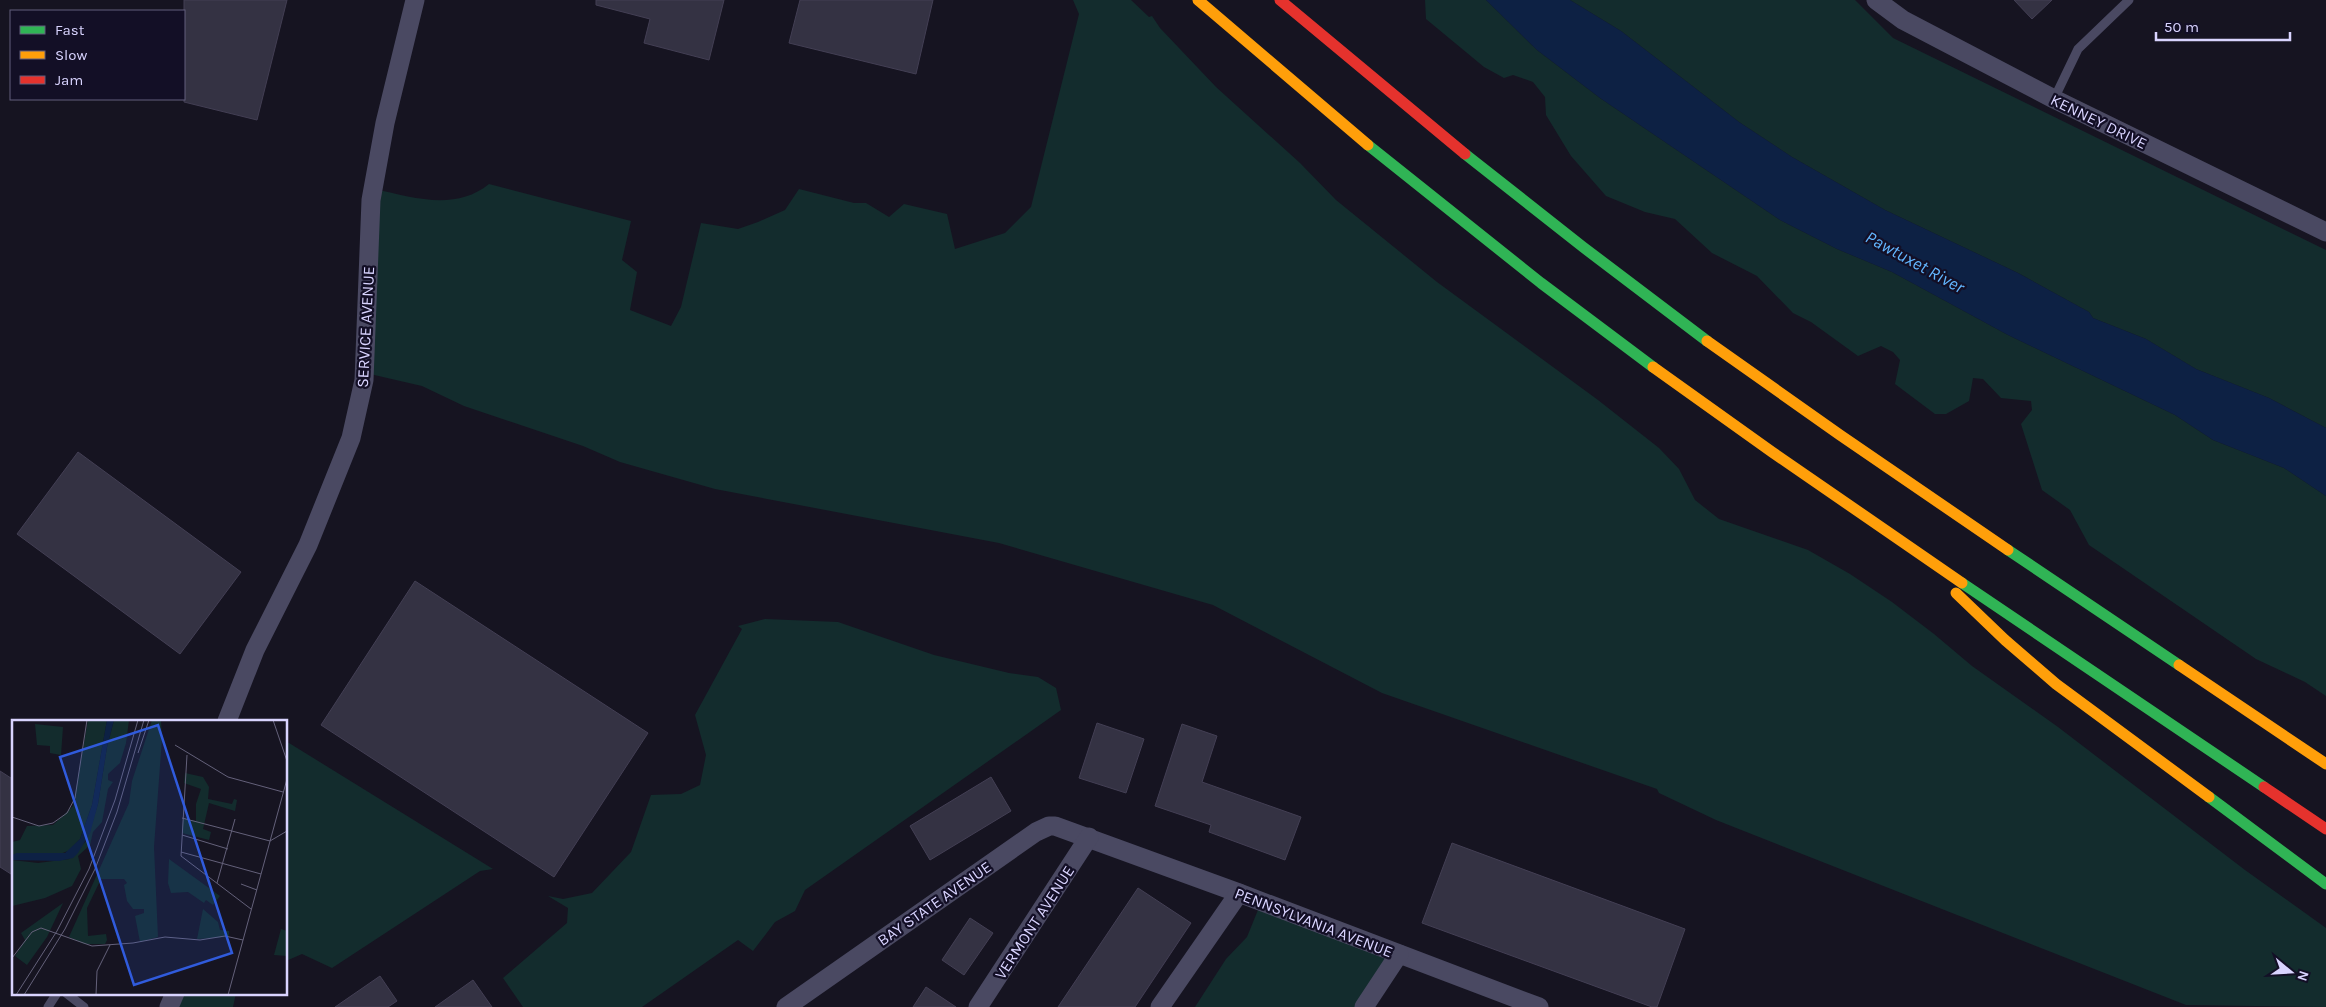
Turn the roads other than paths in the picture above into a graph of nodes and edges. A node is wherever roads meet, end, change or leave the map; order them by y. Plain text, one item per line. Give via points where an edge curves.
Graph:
1 (415, 0) edge
2 (1198, 0) edge
3 (1280, 0) edge
4 (1876, 0) edge
5 (2130, 0) edge
6 (2054, 99) junction
7 (2326, 232) edge
8 (1911, 547) junction
9 (227, 720) edge
10 (2278, 732) junction
11 (2326, 758) edge
12 (2326, 764) edge
13 (2326, 829) edge
14 (1089, 837) junction
15 (2326, 884) edge
16 (1238, 893) junction
17 (1399, 954) junction
18 (56, 994) edge
19 (67, 994) edge
20 (175, 994) edge
21 (48, 1007) edge
22 (84, 1007) edge
23 (169, 1007) edge
24 (786, 1007) edge
25 (978, 1007) edge
26 (1160, 1007) edge
27 (1364, 1007) edge
28 (1539, 1007) edge

1 - 9 street, SERVICE AVENUE via 371,200 364,380 351,438 308,545 255,650
2 - 8 highway via 1386,160 1590,320 1752,438
3 - 10 highway via 1478,164 1769,385
4 - 6 street, KENNEY DRIVE via 1903,20
5 - 6 lane via 2078,49
6 - 7 street, KENNEY DRIVE
8 - 13 highway
8 - 15 highway via 1981,618 2056,684
10 - 11 highway
10 - 12 highway
14 - 16 street, PENNSYLVANIA AVENUE
14 - 24 street, BAY STATE AVENUE via 1055,826 1036,832
14 - 25 street, VERMONT AVENUE
16 - 17 street, PENNSYLVANIA AVENUE
16 - 26 street
17 - 27 street
17 - 28 street, PENNSYLVANIA AVENUE
18 - 21 lane
19 - 22 lane
20 - 23 street

